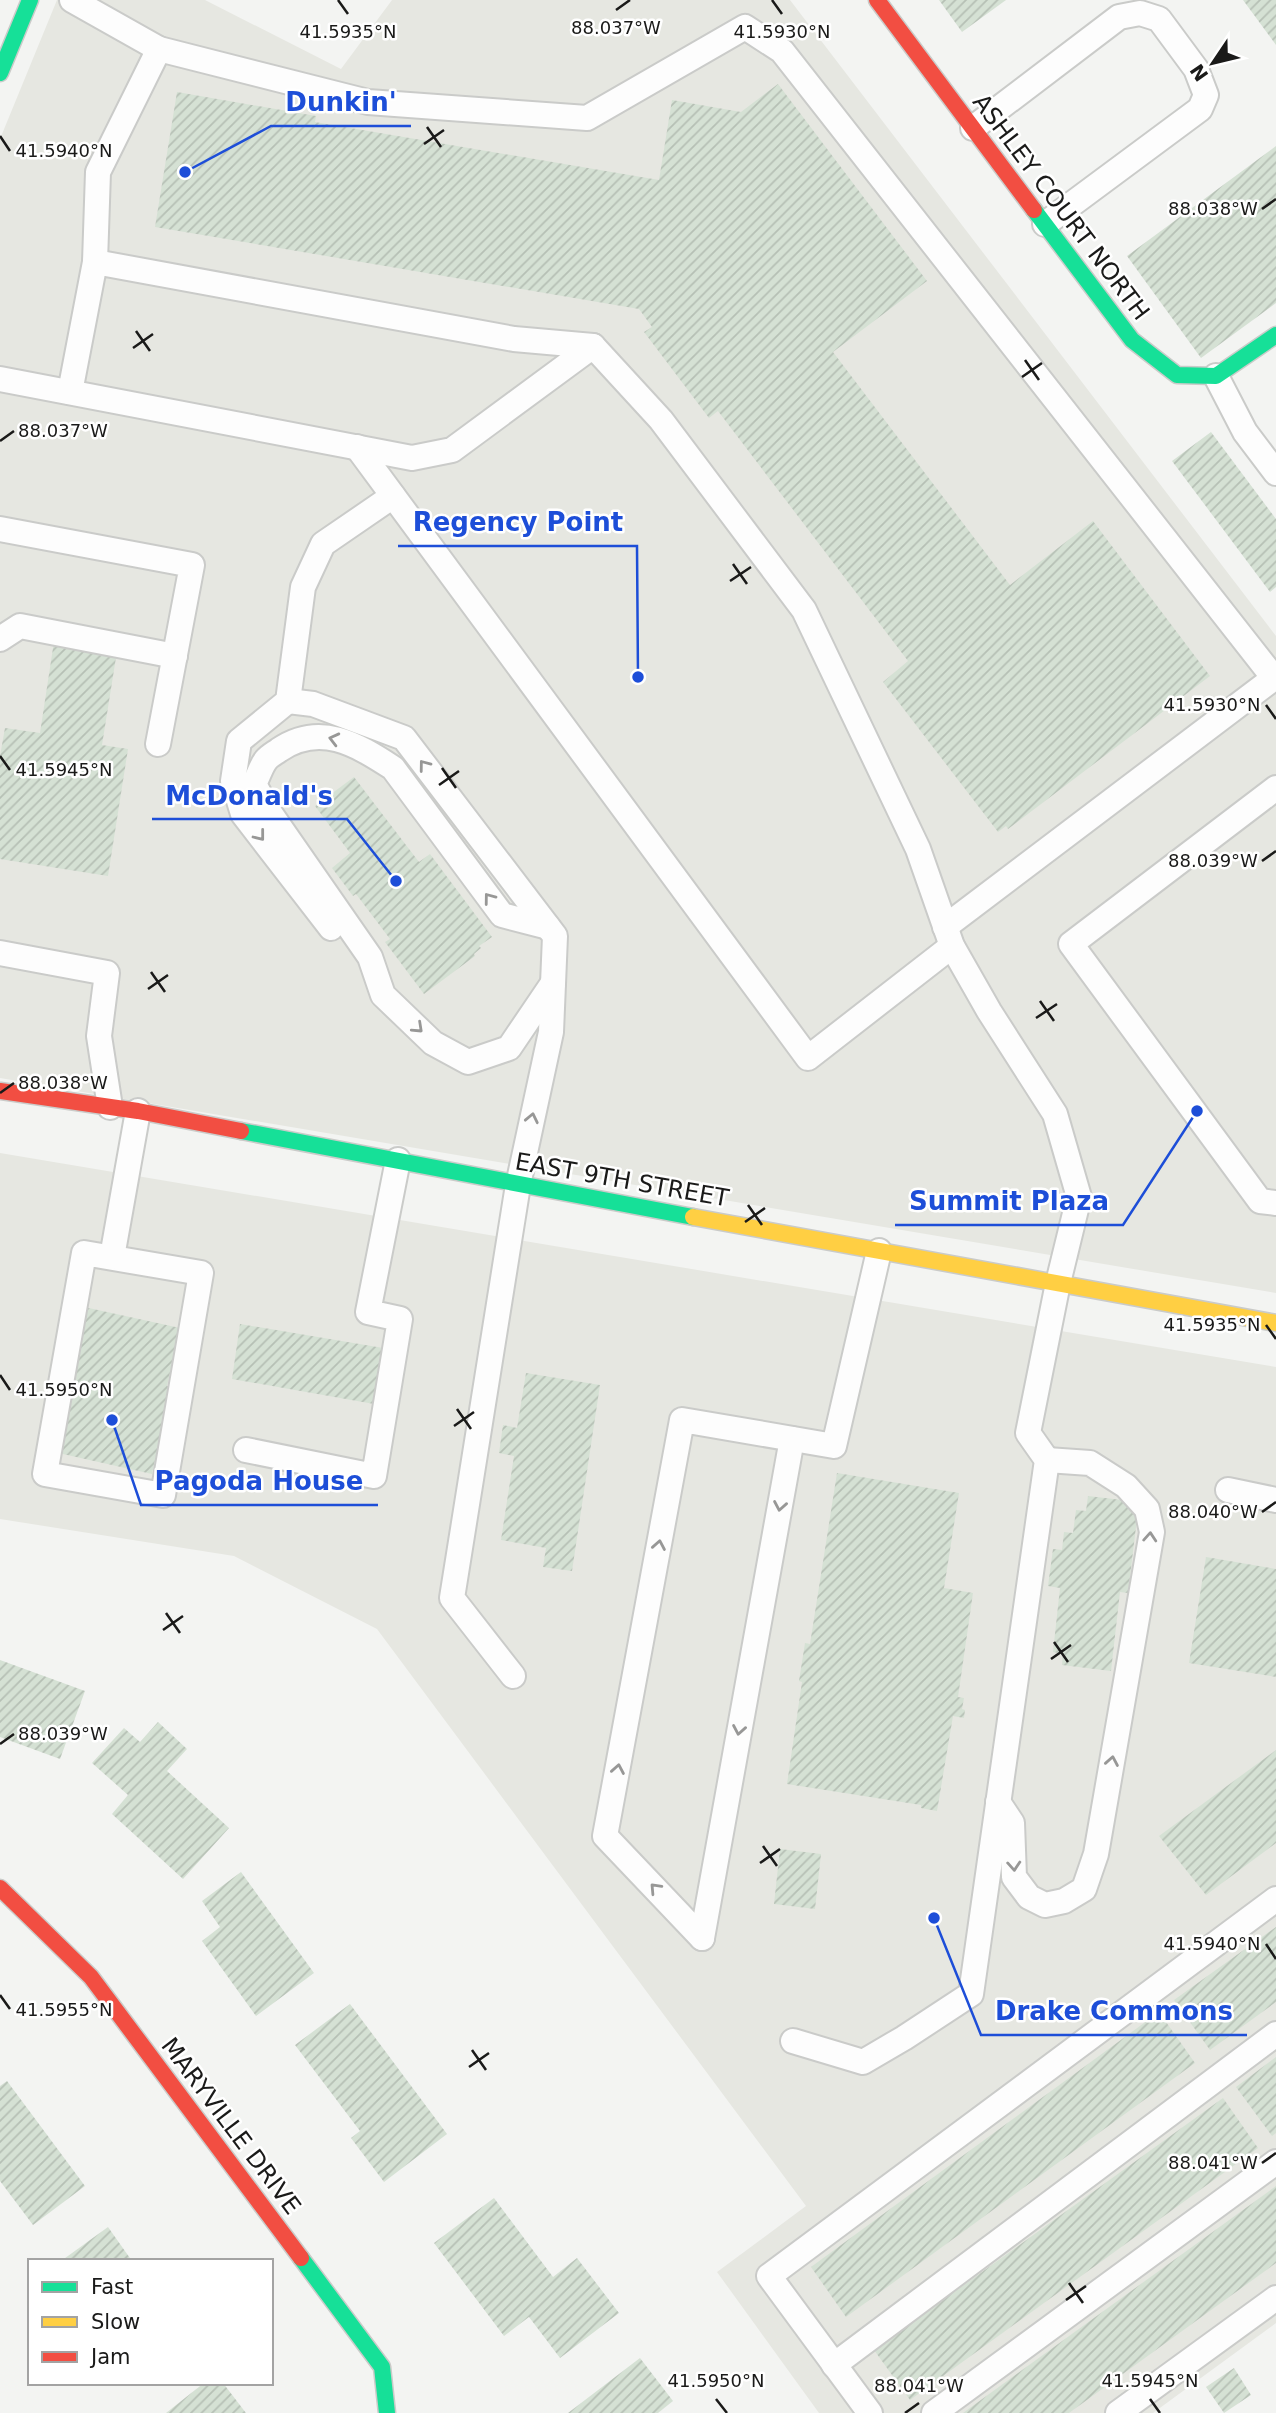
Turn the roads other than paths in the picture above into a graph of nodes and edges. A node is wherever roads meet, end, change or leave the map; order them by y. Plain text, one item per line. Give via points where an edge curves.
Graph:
1 (30, 0) edge
2 (72, 0) edge
3 (877, 0) edge
4 (159, 49) junction
5 (0, 73) edge
6 (973, 128) junction
7 (1045, 224) junction
8 (95, 262) junction
9 (1276, 335) edge
10 (593, 346) junction
11 (1216, 376) junction
12 (0, 379) edge
13 (70, 392) junction
14 (357, 447) junction
15 (1276, 473) edge
16 (393, 496) junction
17 (0, 528) edge
18 (0, 639) edge
19 (175, 656) junction
20 (288, 701) junction
21 (158, 744) dead end
22 (1276, 788) edge
23 (548, 927) junction
24 (948, 937) junction
25 (0, 953) edge
26 (553, 982) junction
27 (383, 995) junction
28 (0, 1091) edge
29 (110, 1107) junction
30 (138, 1111) junction
31 (398, 1160) junction
32 (518, 1185) junction
33 (1276, 1203) edge
34 (879, 1251) junction
35 (112, 1257) junction
36 (1058, 1283) junction
37 (1276, 1323) edge
38 (792, 1439) junction
39 (246, 1450) dead end
40 (1047, 1460) junction
41 (1227, 1490) dead end
42 (1276, 1500) edge
43 (513, 1676) dead end
44 (998, 1802) junction
45 (0, 1888) edge
46 (1276, 1899) edge
47 (1276, 2034) edge
48 (793, 2041) dead end
49 (1276, 2162) edge
50 (1276, 2298) edge
51 (834, 2365) junction
52 (387, 2413) edge
53 (870, 2413) edge
54 (934, 2413) edge
55 (1118, 2413) edge

1 - 5 street
2 - 4 lane
3 - 6 street, ASHLEY COURT NORTH
4 - 8 lane via 98,172
4 - 24 lane via 368,102 587,118 745,27 782,51 1274,678
6 - 7 street, ASHLEY COURT NORTH
6 - 7 lane via 1119,17 1140,13 1159,19 1189,59 1206,95 1200,109
7 - 11 street, ASHLEY COURT NORTH via 1132,340 1177,375
8 - 10 lane via 514,339
8 - 13 lane
9 - 11 street
10 - 14 lane via 452,450 412,458
10 - 24 lane via 661,419 804,610 919,849
11 - 15 lane via 1245,432
12 - 13 lane
13 - 14 lane
14 - 16 lane
16 - 20 lane via 323,544 303,587
16 - 24 lane via 808,1058
17 - 19 lane via 192,565
18 - 19 lane via 20,626
19 - 21 lane
23 -> 20 lane via 404,738 313,704
20 -> 27 lane via 239,741 233,781 243,814
22 - 33 lane via 1071,944 1260,1201
23 - 26 lane via 555,936
23 -> 27 lane via 502,915 393,768 341,740 316,735 289,744 266,760 254,784 370,957
24 - 36 lane via 1055,1114 1079,1197
25 - 29 lane via 107,973 99,1036
27 -> 26 lane via 433,1043 468,1062 509,1048
32 -> 26 lane via 551,1031
28 - 29 street, EAST 9TH STREET
29 - 30 street, EAST 9TH STREET
30 - 31 street, EAST 9TH STREET
30 - 35 lane
31 - 32 street, EAST 9TH STREET
31 - 39 lane via 368,1312 400,1319 374,1476
32 - 34 street, EAST 9TH STREET
32 - 43 lane via 452,1598
34 - 36 street, EAST 9TH STREET
34 - 38 lane via 834,1446
35 - 35 lane via 84,1253 46,1474 163,1495 201,1273
36 - 37 street, EAST 9TH STREET
36 - 40 lane via 1028,1433
38 -> 38 lane via 702,1938 605,1836 682,1420
40 - 44 lane
44 -> 40 lane via 1012,1823 1014,1877 1029,1896 1045,1905 1064,1901 1084,1889 1096,1854 1152,1532 1147,1508 1126,1486 1090,1463
41 - 42 lane
44 - 48 lane via 971,1994 863,2062
45 - 52 street, MARYVILLE DRIVE via 92,1977 382,2367
46 - 51 lane via 769,2277
47 - 51 lane
49 - 54 lane
50 - 55 lane
51 - 53 lane

